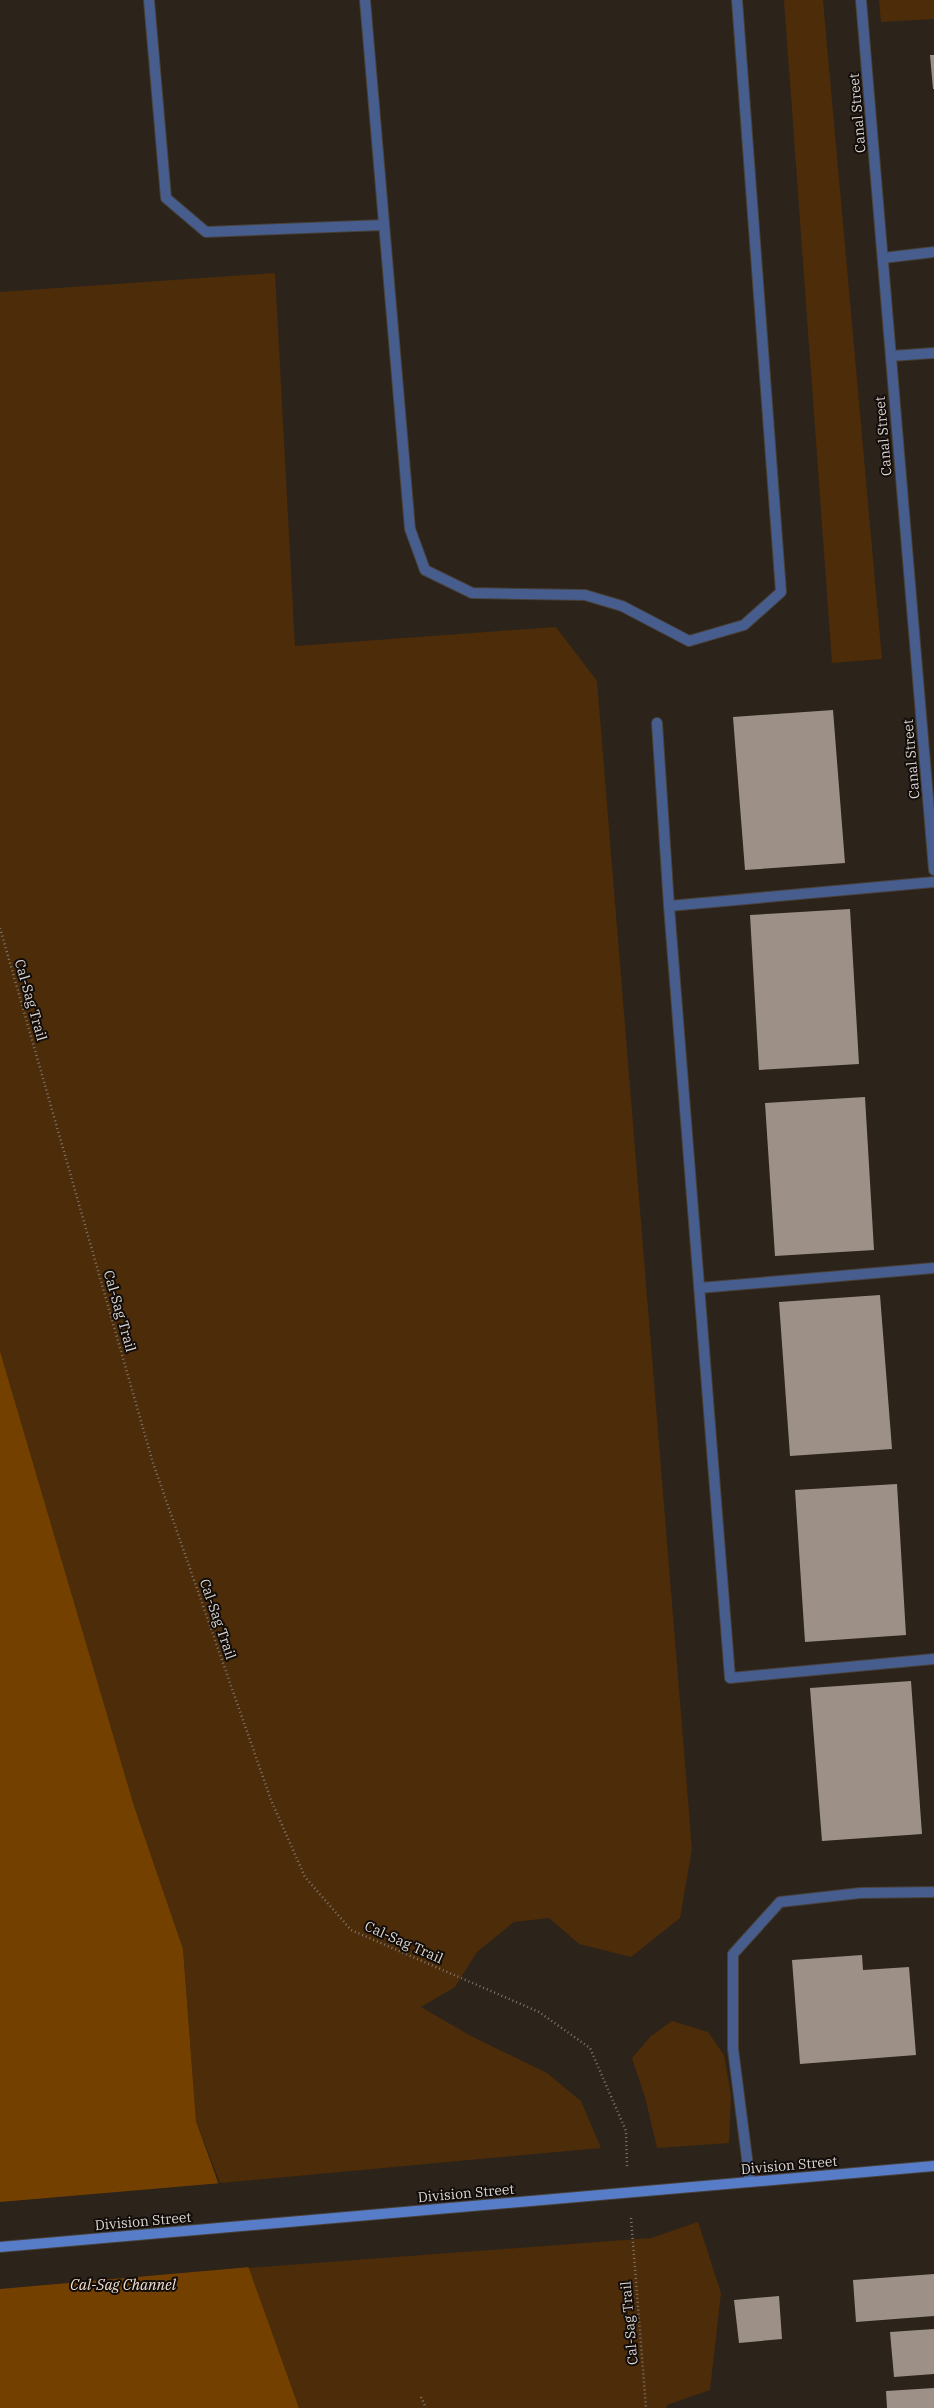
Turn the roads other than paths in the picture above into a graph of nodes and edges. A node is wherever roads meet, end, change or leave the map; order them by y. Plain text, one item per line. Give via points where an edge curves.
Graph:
1 (149, 0) edge
2 (365, 0) edge
3 (737, 0) edge
4 (861, 0) edge
5 (384, 224) junction
6 (934, 252) edge
7 (883, 258) junction
8 (934, 353) edge
9 (891, 356) junction
10 (657, 723) dead end
11 (934, 870) edge
12 (934, 882) edge
13 (669, 906) junction
14 (934, 1268) edge
15 (699, 1288) junction
16 (934, 1659) edge
17 (934, 1892) edge
18 (934, 2166) edge
19 (750, 2182) junction
20 (0, 2247) edge

1 - 5 street via 166,198 206,232
2 - 5 street
3 - 5 street via 781,592 744,625 689,641 622,606 585,595 472,593 425,570 410,529
4 - 7 street, Canal Street
6 - 7 street
7 - 9 street, Canal Street
8 - 9 street
9 - 11 street, Canal Street
10 - 13 street
12 - 13 street
13 - 15 street
14 - 15 street
15 - 16 street via 730,1678
17 - 19 street via 860,1893 780,1902 733,1954 734,2049
18 - 19 street, Division Street
19 - 20 street, Division Street

